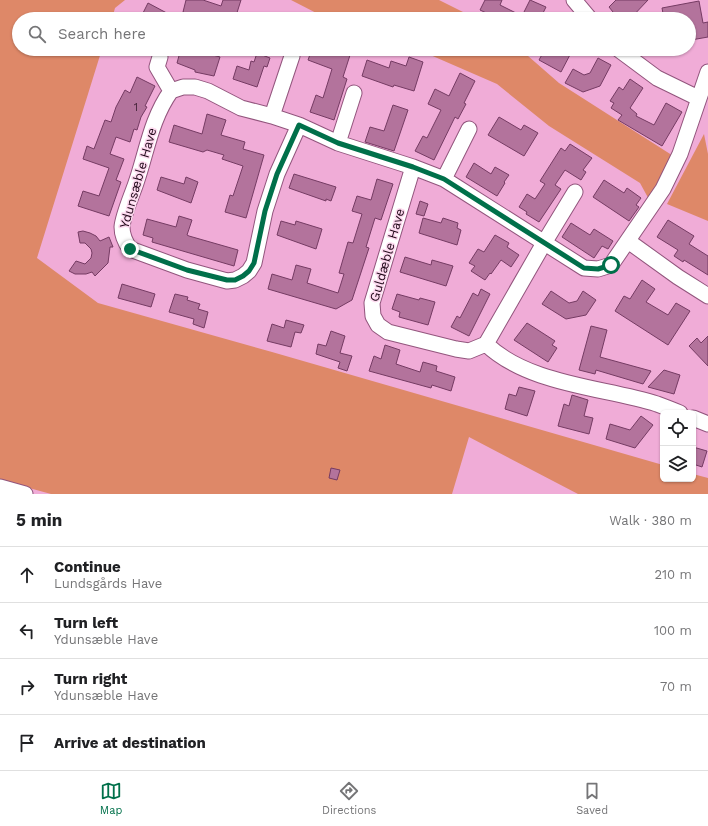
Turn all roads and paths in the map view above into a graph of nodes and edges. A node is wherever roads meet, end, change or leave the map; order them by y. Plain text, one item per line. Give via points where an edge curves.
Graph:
1 (574, 0) edge
2 (584, 12) edge
3 (292, 56) dead end
4 (627, 56) edge
5 (160, 57) dead end
6 (708, 72) edge
7 (171, 91) junction
8 (354, 93) dead end
9 (698, 98) junction
10 (272, 116) junction
11 (299, 125) junction
12 (469, 129) dead end
13 (338, 143) junction
14 (413, 167) junction
15 (444, 179) junction
16 (575, 192) dead end
17 (628, 241) junction
18 (544, 243) junction
19 (708, 296) edge
20 (486, 344) junction
21 (672, 410) edge
22 (696, 419) edge
23 (708, 424) edge
24 (0, 487) edge
25 (25, 494) edge

1 - 2 street
3 - 10 street
4 - 9 street via 657,78
5 - 7 street via 157,67
6 - 9 street
7 - 10 street via 182,87 195,87 241,108
7 - 11 street, Ydunsæble Have via 153,125 122,225 122,235 130,249 214,278 235,280 249,271 254,263 265,211 277,174
8 - 13 street
9 - 17 street via 690,127 672,171
10 - 11 street
11 - 13 street
12 - 15 street
13 - 14 street
14 - 15 street
14 - 20 street, Guldæble Have via 372,303 373,316 378,325 388,332 456,349 469,351
15 - 18 street
16 - 18 street
17 - 18 street via 611,265 598,269 584,268
17 - 19 street
18 - 20 street
20 - 21 street via 521,367 560,381
22 - 23 street
24 - 25 street

